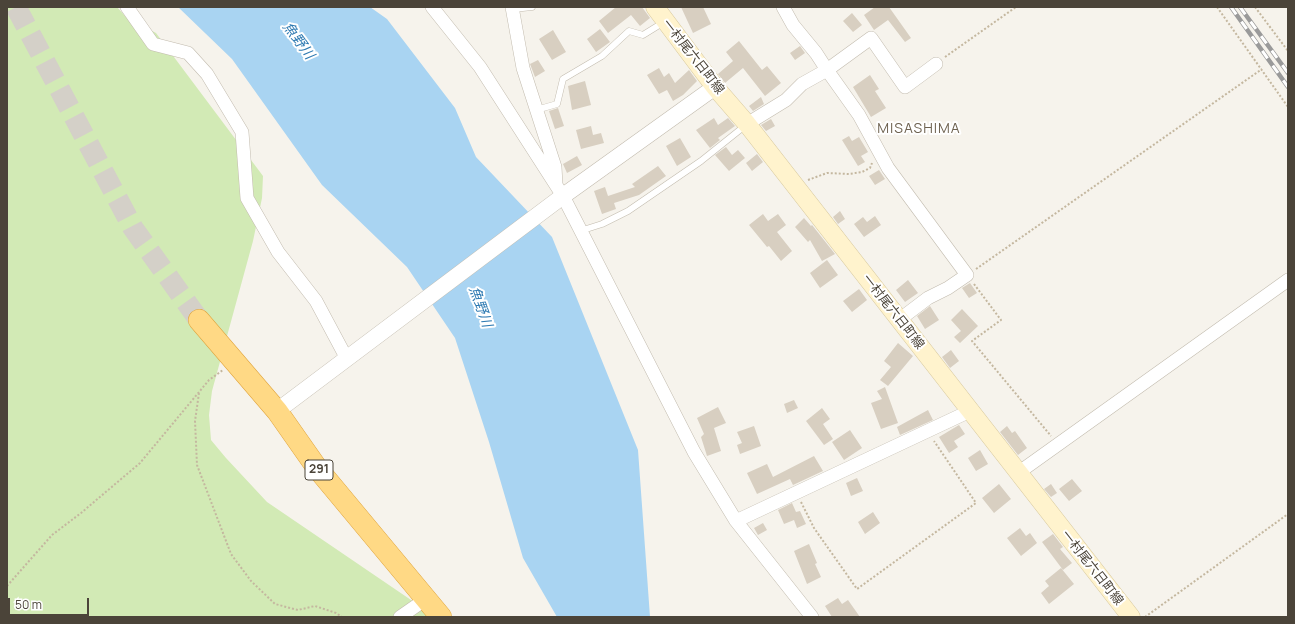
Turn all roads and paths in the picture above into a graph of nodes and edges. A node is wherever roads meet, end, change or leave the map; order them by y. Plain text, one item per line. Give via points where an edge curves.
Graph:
1 (128, 7) edge
2 (432, 7) edge
3 (532, 7) edge
4 (784, 7) edge
5 (1016, 7) edge
6 (1217, 7) edge
7 (1255, 7) edge
8 (513, 8) edge
9 (660, 14) edge
10 (1288, 51) edge
11 (936, 64) joint
12 (1262, 69) junction
13 (827, 70) junction
14 (715, 87) junction
15 (1288, 107) edge
16 (536, 110) junction
17 (747, 124) junction
18 (879, 152) junction
19 (795, 185) junction
20 (560, 191) junction
21 (580, 231) junction
22 (967, 275) junction
23 (1288, 280) edge
24 (200, 320) tunnel mouth
25 (899, 320) junction
26 (347, 360) junction
27 (236, 361) junction
28 (200, 392) junction
29 (277, 411) junction
30 (970, 412) junction
31 (928, 431) junction
32 (1058, 445) junction
33 (1018, 473) junction
34 (797, 493) junction
35 (1288, 514) edge
36 (736, 521) junction
37 (7, 586) edge
38 (426, 598) junction
39 (7, 613) edge
40 (14, 617) edge
41 (342, 617) edge
42 (400, 617) edge
43 (441, 617) edge
44 (812, 617) edge
45 (1131, 617) edge
46 (1145, 617) edge

1 - 26 street via 153,44 188,53 207,74 242,132 247,198 278,252 316,302
2 - 20 street via 480,67
3 - 8 lane
4 - 13 street via 793,25 816,52
5 - 11 path
6 - 12 path
7 - 10 path
8 - 16 street via 523,68
9 - 14 main road, 一村尾六日町線
9 - 16 lane via 643,35 629,31 602,56 563,79 557,104
11 - 13 street via 905,87 871,38
12 - 15 path
12 - 22 path
13 - 17 street via 802,84 786,100
13 - 18 street via 859,115
14 - 17 main road, 一村尾六日町線
14 - 20 street
16 - 20 street via 555,166
17 - 19 main road, 一村尾六日町線
17 - 21 lane via 701,161 628,211
18 - 19 path via 870,168 862,172 827,173
18 - 22 street
19 - 25 main road, 一村尾六日町線
20 - 21 street
20 - 26 street
21 - 36 street via 694,452
22 - 25 street via 928,298
22 - 32 path via 1001,320 972,342
23 - 32 street
24 - 27 highway, 291
25 - 30 main road, 一村尾六日町線
26 - 29 street
27 - 28 path via 209,380
27 - 29 highway, 291
28 - 37 path via 140,463 52,535
28 - 41 path via 195,421 197,465 230,554 251,581 275,604 298,610 315,606 336,612
29 - 38 highway, 291 via 317,468
30 - 31 street
30 - 33 main road, 一村尾六日町線
31 - 34 street
31 - 34 path via 976,503 857,589 814,528
32 - 33 street
33 - 45 main road, 一村尾六日町線
34 - 36 street
35 - 46 path
36 - 44 street
38 - 42 street
38 - 43 highway, 291
39 - 40 path

